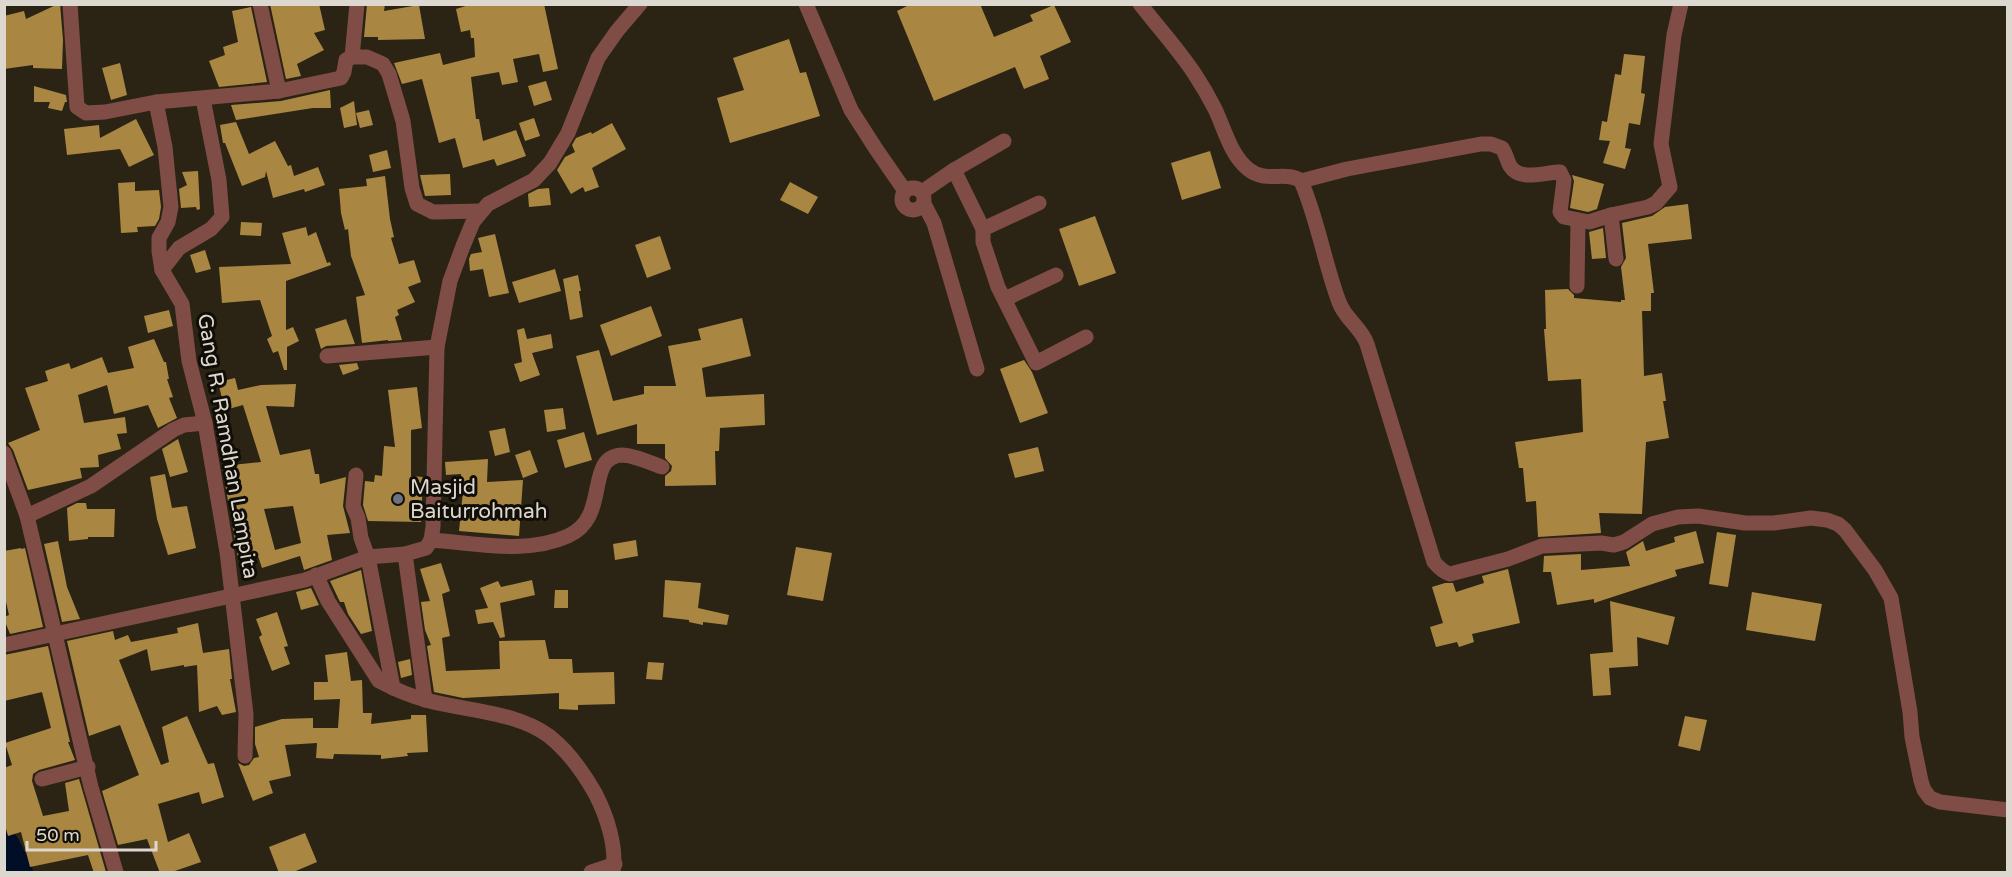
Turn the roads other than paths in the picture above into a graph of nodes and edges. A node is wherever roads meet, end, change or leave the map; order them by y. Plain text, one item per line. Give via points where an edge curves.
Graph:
1 (70, 4) edge
2 (260, 4) edge
3 (357, 4) edge
4 (640, 4) edge
5 (806, 4) edge
6 (1140, 4) edge
7 (1681, 4) edge
8 (352, 57) junction
9 (279, 91) junction
10 (203, 99) junction
11 (156, 102) junction
12 (1004, 141) dead end
13 (954, 171) junction
14 (1301, 181) junction
15 (906, 191) junction
16 (923, 198) junction
17 (1039, 203) dead end
18 (481, 211) junction
19 (1611, 215) junction
20 (1578, 220) junction
21 (983, 229) junction
22 (1616, 259) dead end
23 (162, 270) junction
24 (1056, 275) dead end
25 (1577, 286) dead end
26 (1005, 299) junction
27 (1086, 337) dead end
28 (437, 347) junction
29 (327, 356) dead end
30 (977, 369) dead end
31 (205, 423) junction
32 (4, 453) edge
33 (662, 466) dead end
34 (356, 476) dead end
35 (27, 516) junction
36 (431, 540) junction
37 (405, 554) junction
38 (368, 557) junction
39 (316, 575) junction
40 (233, 595) junction
41 (54, 633) junction
42 (4, 645) edge
43 (393, 688) junction
44 (425, 700) junction
45 (245, 756) dead end
46 (88, 767) junction
47 (42, 779) dead end
48 (2007, 810) edge
49 (614, 868) edge
50 (116, 873) edge
51 (591, 873) edge

1 - 11 street via 77,107 86,113 105,112
2 - 9 street
3 - 8 street
4 - 18 street via 598,58 568,133 549,163 534,180 500,196
5 - 15 street via 851,110
6 - 14 street via 1194,72 1227,139 1247,168 1257,176
7 - 19 street via 1661,144 1670,187 1648,207
8 - 9 street via 346,59 339,78
8 - 18 street via 380,62 389,74 403,121 417,204 433,212
9 - 10 street
10 - 11 street
10 - 23 street via 219,180 222,218 211,230 179,248
11 - 23 street, Gang R. Ramdhan Lampita via 171,207 159,238
12 - 13 street
13 - 16 street
13 - 21 street
14 - 20 street via 1491,144 1502,148 1510,166 1519,172 1532,176 1560,172 1564,180 1560,212
14 - 48 street via 1341,308 1367,344 1437,566 1450,574 1542,546 1614,544 1652,524 1678,518 1698,516 1766,523 1811,518 1838,524 1875,570 1891,598 1924,790 1940,802
15 - 16 street via 917,188
15 - 16 street via 902,203 906,209 919,209
16 - 30 street
17 - 21 street
18 - 28 street via 450,281
19 - 20 street via 1589,222
19 - 22 street
20 - 25 street
21 - 26 street via 983,242
23 - 31 street, Gang R. Ramdhan Lampita via 182,304 189,361
24 - 26 street
26 - 27 street via 1036,363
28 - 29 street
28 - 36 street
31 - 35 street via 173,430 91,486
31 - 40 street, Gang R. Ramdhan Lampita
32 - 35 street
33 - 36 street via 624,455 604,463 587,522 568,536 513,546
34 - 38 street via 353,506
35 - 41 street
36 - 37 street via 426,548
37 - 38 street
37 - 44 street
38 - 39 street
38 - 43 street
39 - 40 street
39 - 43 street via 372,671
40 - 41 street
40 - 45 street, Gang R. Ramdhan Lampita via 246,714
41 - 42 street
41 - 46 street
43 - 44 street
44 - 49 street via 510,718 549,736 585,776 598,799 608,823
46 - 47 street
46 - 50 street
49 - 51 street

